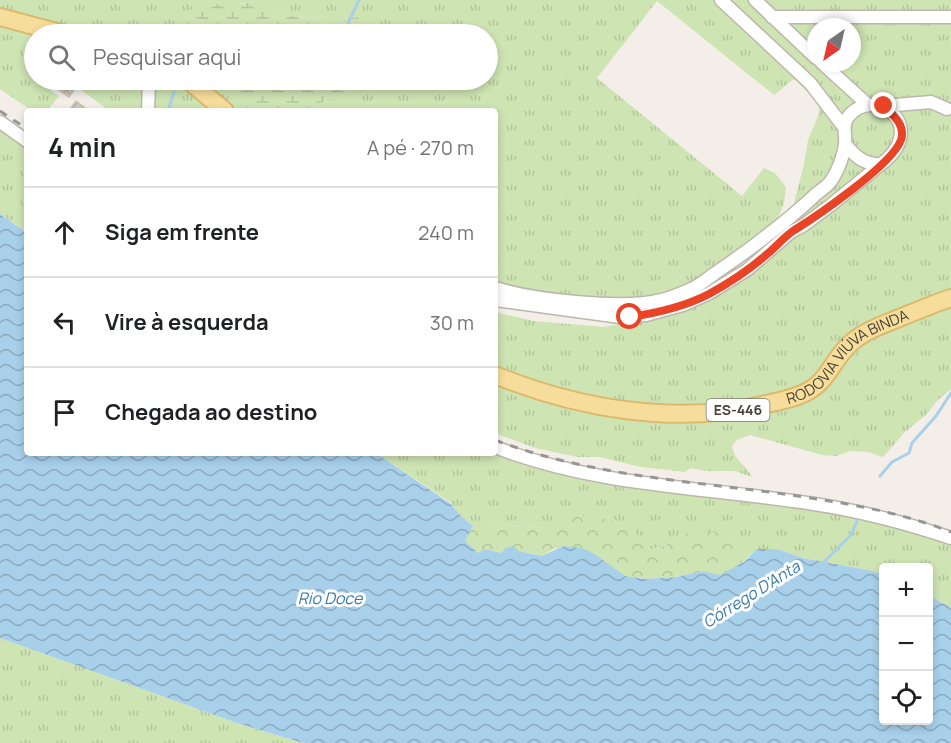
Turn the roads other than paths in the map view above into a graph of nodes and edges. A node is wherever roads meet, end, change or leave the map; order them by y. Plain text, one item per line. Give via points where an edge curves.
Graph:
1 (721, 0) edge
2 (755, 0) edge
3 (0, 17) edge
4 (772, 17) junction
5 (951, 17) edge
6 (26, 24) edge
7 (807, 49) edge
8 (832, 72) edge
9 (149, 90) edge
10 (201, 90) edge
11 (867, 104) junction
12 (884, 106) junction
13 (148, 108) edge
14 (222, 108) edge
15 (947, 109) dead end
16 (0, 122) edge
17 (843, 126) junction
18 (24, 139) edge
19 (845, 144) junction
20 (880, 165) junction
21 (763, 239) junction
22 (773, 250) junction
23 (498, 289) edge
24 (951, 298) edge
25 (498, 300) edge
26 (498, 376) edge
27 (498, 448) edge
28 (951, 538) edge

1 - 17 street via 810,83
2 - 4 street
3 - 6 main road
4 - 5 street
4 - 7 street
8 - 11 street
9 - 13 street
10 - 14 main road
11 - 12 street
11 - 17 street via 856,110
12 - 15 street via 931,102
12 - 20 street via 898,119 902,138 893,155
16 - 18 street
17 - 19 street
19 - 20 street via 857,158
19 - 21 street via 830,182
20 - 22 street
21 - 22 street
21 - 23 street via 694,289 661,300 632,304 577,301
22 - 25 street via 708,294 646,315 611,316
24 - 26 main road, RODOVIA VIÚVA BINDA / ES-446 via 864,333 845,348 811,390 738,410 710,414 652,413 582,401
27 - 28 street via 602,476 891,518

